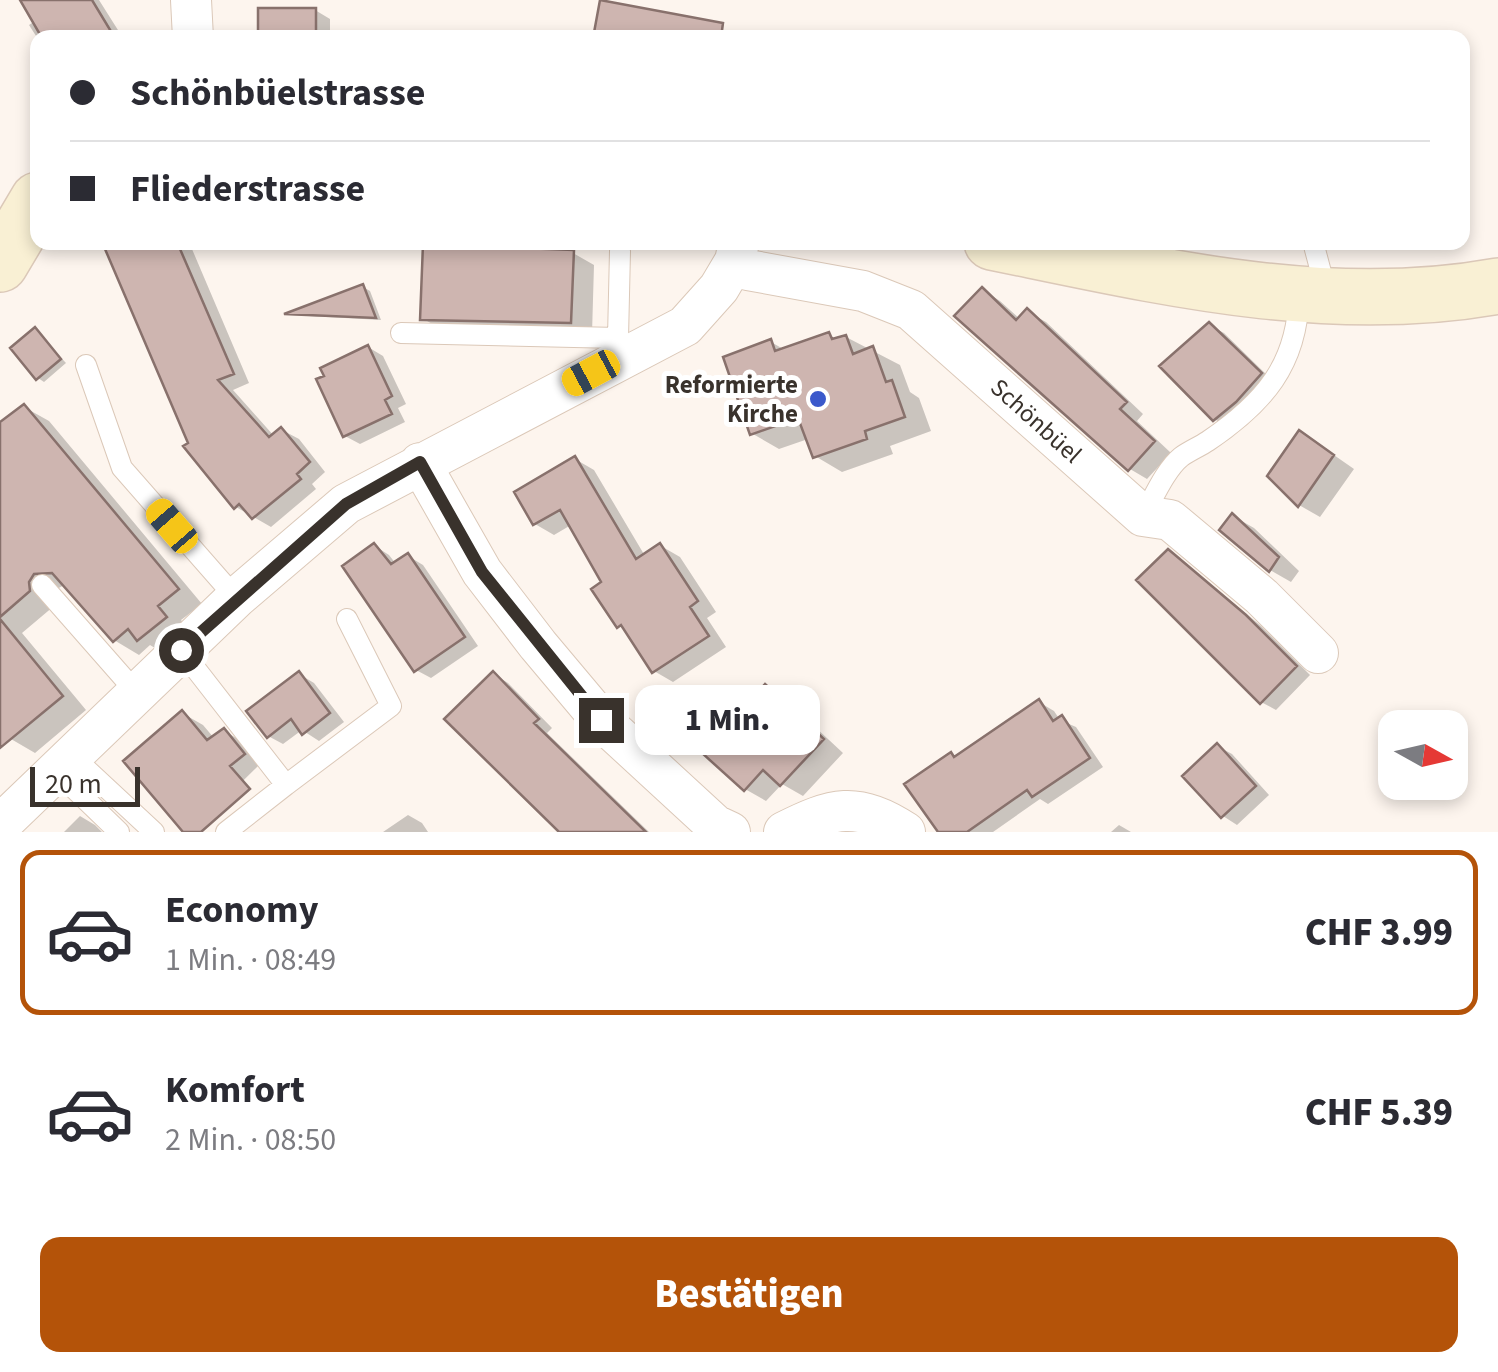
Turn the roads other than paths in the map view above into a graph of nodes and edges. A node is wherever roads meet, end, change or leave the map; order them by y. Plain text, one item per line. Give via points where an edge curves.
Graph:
1 (30, 213) edge
2 (1078, 250) edge
3 (1314, 250) edge
4 (620, 251) dead end
5 (737, 252) edge
6 (1153, 257) edge
7 (0, 264) edge
8 (1489, 288) edge
9 (1310, 296) junction
10 (401, 332) dead end
11 (621, 347) junction
12 (86, 365) dead end
13 (420, 462) junction
14 (1143, 516) junction
15 (42, 584) dead end
16 (236, 598) junction
17 (347, 618) dead end
18 (181, 650) junction
19 (1318, 654) dead end
20 (136, 692) junction
21 (63, 762) junction
22 (286, 785) junction
23 (5, 810) edge
24 (721, 830) edge
25 (119, 832) edge
26 (154, 832) edge
27 (226, 832) edge
28 (784, 832) edge
29 (904, 832) edge

1 - 7 street
2 - 6 street
3 - 9 lane via 1322,276
4 - 11 lane
5 - 11 street via 719,288 685,326
5 - 14 street, Schönbüel via 748,270 863,291 911,310
6 - 9 street via 1216,286
8 - 9 street
9 - 14 lane via 1284,366 1266,392 1178,459
10 - 11 lane
11 - 13 street
12 - 16 lane via 122,468
13 - 16 street via 346,504
13 - 24 street via 482,572 538,644 601,720
14 - 19 street, Schönbüel via 1170,520
15 - 20 lane
16 - 18 street
17 - 22 lane via 391,706
18 - 20 street
18 - 22 lane
20 - 21 street
21 - 23 street
21 - 25 lane
21 - 26 lane
22 - 27 lane
28 - 29 street via 844,809 862,810

